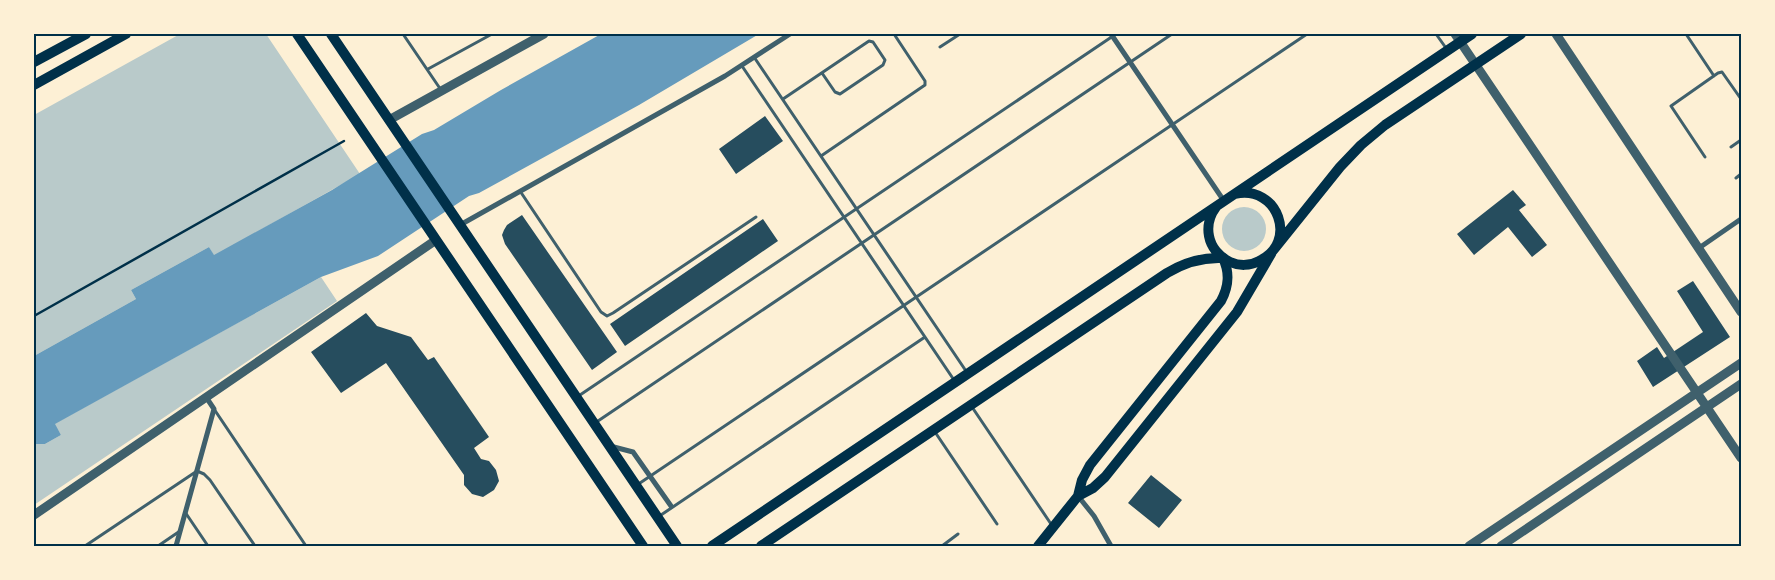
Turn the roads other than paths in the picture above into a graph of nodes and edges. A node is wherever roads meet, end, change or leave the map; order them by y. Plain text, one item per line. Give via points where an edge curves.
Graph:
1 (86, 34) edge
2 (126, 34) edge
3 (297, 34) edge
4 (331, 34) edge
5 (403, 34) edge
6 (492, 34) edge
7 (544, 34) edge
8 (790, 34) edge
9 (894, 34) edge
10 (960, 34) edge
11 (1172, 34) edge
12 (1307, 34) edge
13 (1436, 34) edge
14 (1455, 34) edge
15 (1472, 34) edge
16 (1521, 34) edge
17 (1556, 34) edge
18 (1686, 34) edge
19 (1113, 35) edge
20 (940, 47) dead end
21 (1448, 50) junction
22 (754, 57) junction
23 (34, 62) edge
24 (1130, 62) junction
25 (741, 65) junction
26 (428, 70) junction
27 (822, 73) junction
28 (1714, 76) junction
29 (34, 85) edge
30 (442, 90) junction
31 (782, 99) junction
32 (1741, 99) edge
33 (389, 120) junction
34 (1172, 125) junction
35 (1741, 140) edge
36 (1731, 147) dead end
37 (821, 156) junction
38 (1705, 157) dead end
39 (1741, 174) edge
40 (1736, 178) dead end
41 (520, 192) junction
42 (1234, 194) junction
43 (1220, 204) junction
44 (856, 209) junction
45 (756, 217) dead end
46 (844, 217) junction
47 (1741, 220) edge
48 (460, 225) junction
49 (874, 235) junction
50 (436, 240) junction
51 (862, 243) junction
52 (1699, 248) junction
53 (1271, 253) junction
54 (1223, 258) junction
55 (916, 297) junction
56 (904, 306) junction
57 (1741, 312) edge
58 (925, 337) junction
59 (1741, 363) edge
60 (968, 374) junction
61 (955, 382) junction
62 (1741, 384) edge
63 (206, 397) junction
64 (577, 397) junction
65 (971, 405) junction
66 (214, 409) junction
67 (594, 423) junction
68 (934, 430) junction
69 (603, 444) dead end
70 (1741, 458) edge
71 (197, 471) junction
72 (636, 486) junction
73 (1078, 496) junction
74 (671, 506) dead end
75 (185, 512) junction
76 (34, 515) edge
77 (658, 518) junction
78 (997, 524) dead end
79 (1053, 527) junction
80 (180, 531) junction
81 (958, 534) dead end
82 (85, 546) edge
83 (158, 546) edge
84 (176, 546) edge
85 (208, 546) edge
86 (255, 546) edge
87 (306, 546) edge
88 (643, 546) edge
89 (677, 546) edge
90 (712, 546) edge
91 (761, 546) edge
92 (942, 546) edge
93 (1038, 546) edge
94 (1111, 546) edge
95 (1469, 546) edge
96 (1501, 546) edge

1 - 23 main road
2 - 29 main road
3 - 50 main road
4 - 33 main road
5 - 26 lane
6 - 26 lane
7 - 30 street
8 - 22 street
9 - 37 lane via 925,85
10 - 20 lane
11 - 24 lane
12 - 34 lane
13 - 21 lane
14 - 70 street
15 - 21 main road
16 - 53 main road via 1385,125 1361,145
17 - 52 street
18 - 28 lane
19 - 24 street
19 - 44 lane
21 - 42 main road
22 - 25 street
22 - 31 lane
24 - 34 street
24 - 49 lane
25 - 41 street
25 - 46 lane
26 - 30 lane
27 - 27 lane via 869,41 885,60 883,65 840,94
27 - 31 lane
28 - 32 lane via 1723,73
28 - 38 lane via 1671,106
30 - 33 street
31 - 37 lane
33 - 48 main road
34 - 43 street
34 - 55 lane
35 - 36 lane
37 - 44 lane
39 - 40 lane
41 - 45 lane via 606,316
41 - 48 street
42 - 43 main road
42 - 53 main road via 1258,195 1277,212 1280,238
43 - 54 main road via 1210,220 1209,237
43 - 60 main road
44 - 46 lane
44 - 49 lane
46 - 51 lane
46 - 64 lane
47 - 52 street
48 - 64 main road
49 - 51 lane
49 - 55 lane
50 - 63 street
50 - 88 main road
51 - 56 lane
51 - 67 lane
52 - 57 street
53 - 54 main road via 1265,259 1248,265
53 - 73 main road via 1237,312 1106,477
54 - 65 main road via 1195,260 1175,267
54 - 73 main road via 1228,279 1221,300 1090,465
55 - 56 lane
55 - 60 lane
56 - 58 lane
56 - 72 lane
58 - 61 lane
58 - 77 lane
59 - 95 street
60 - 61 main road
61 - 90 main road
62 - 96 street
63 - 66 street
63 - 76 street
64 - 67 main road
65 - 68 main road
65 - 79 lane
66 - 71 street
66 - 87 lane
67 - 72 main road
68 - 78 lane
68 - 91 main road
69 - 74 street via 633,452
71 - 75 street
71 - 82 lane
71 - 86 lane via 208,477
72 - 77 main road
73 - 79 main road
73 - 94 street
75 - 80 street
75 - 85 lane
77 - 89 main road
79 - 93 main road
80 - 83 lane
80 - 84 street
81 - 92 lane

